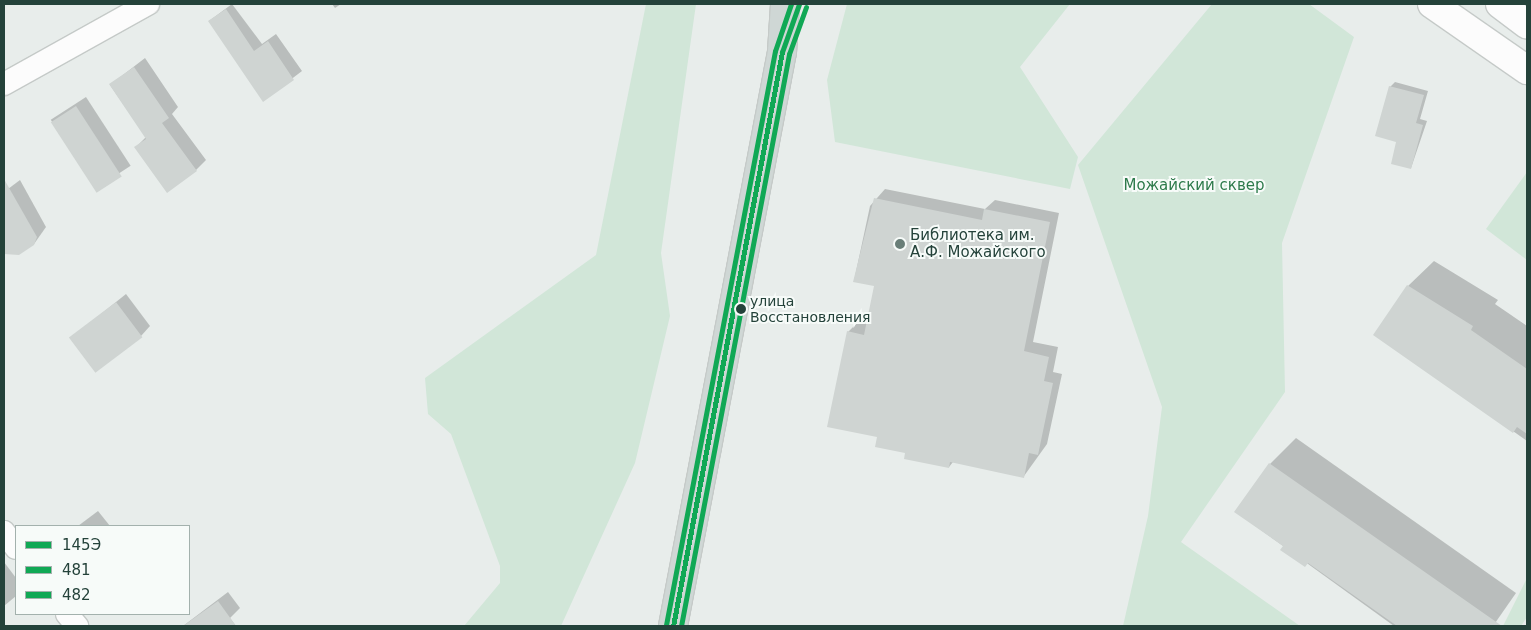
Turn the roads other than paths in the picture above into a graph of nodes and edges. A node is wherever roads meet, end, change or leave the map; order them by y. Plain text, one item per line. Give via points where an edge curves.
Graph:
1 (148, 4) edge
2 (785, 4) edge
3 (800, 4) edge
4 (1432, 4) edge
5 (1500, 4) edge
6 (1527, 24) edge
7 (782, 52) junction
8 (1527, 70) edge
9 (4, 84) edge
10 (4, 532) edge
11 (15, 547) edge
12 (68, 615) edge
13 (77, 626) edge
14 (674, 626) edge

1 - 9 street
2 - 7 main road
3 - 7 main road
4 - 8 main road
5 - 6 main road
7 - 14 main road
10 - 11 street
12 - 13 street

